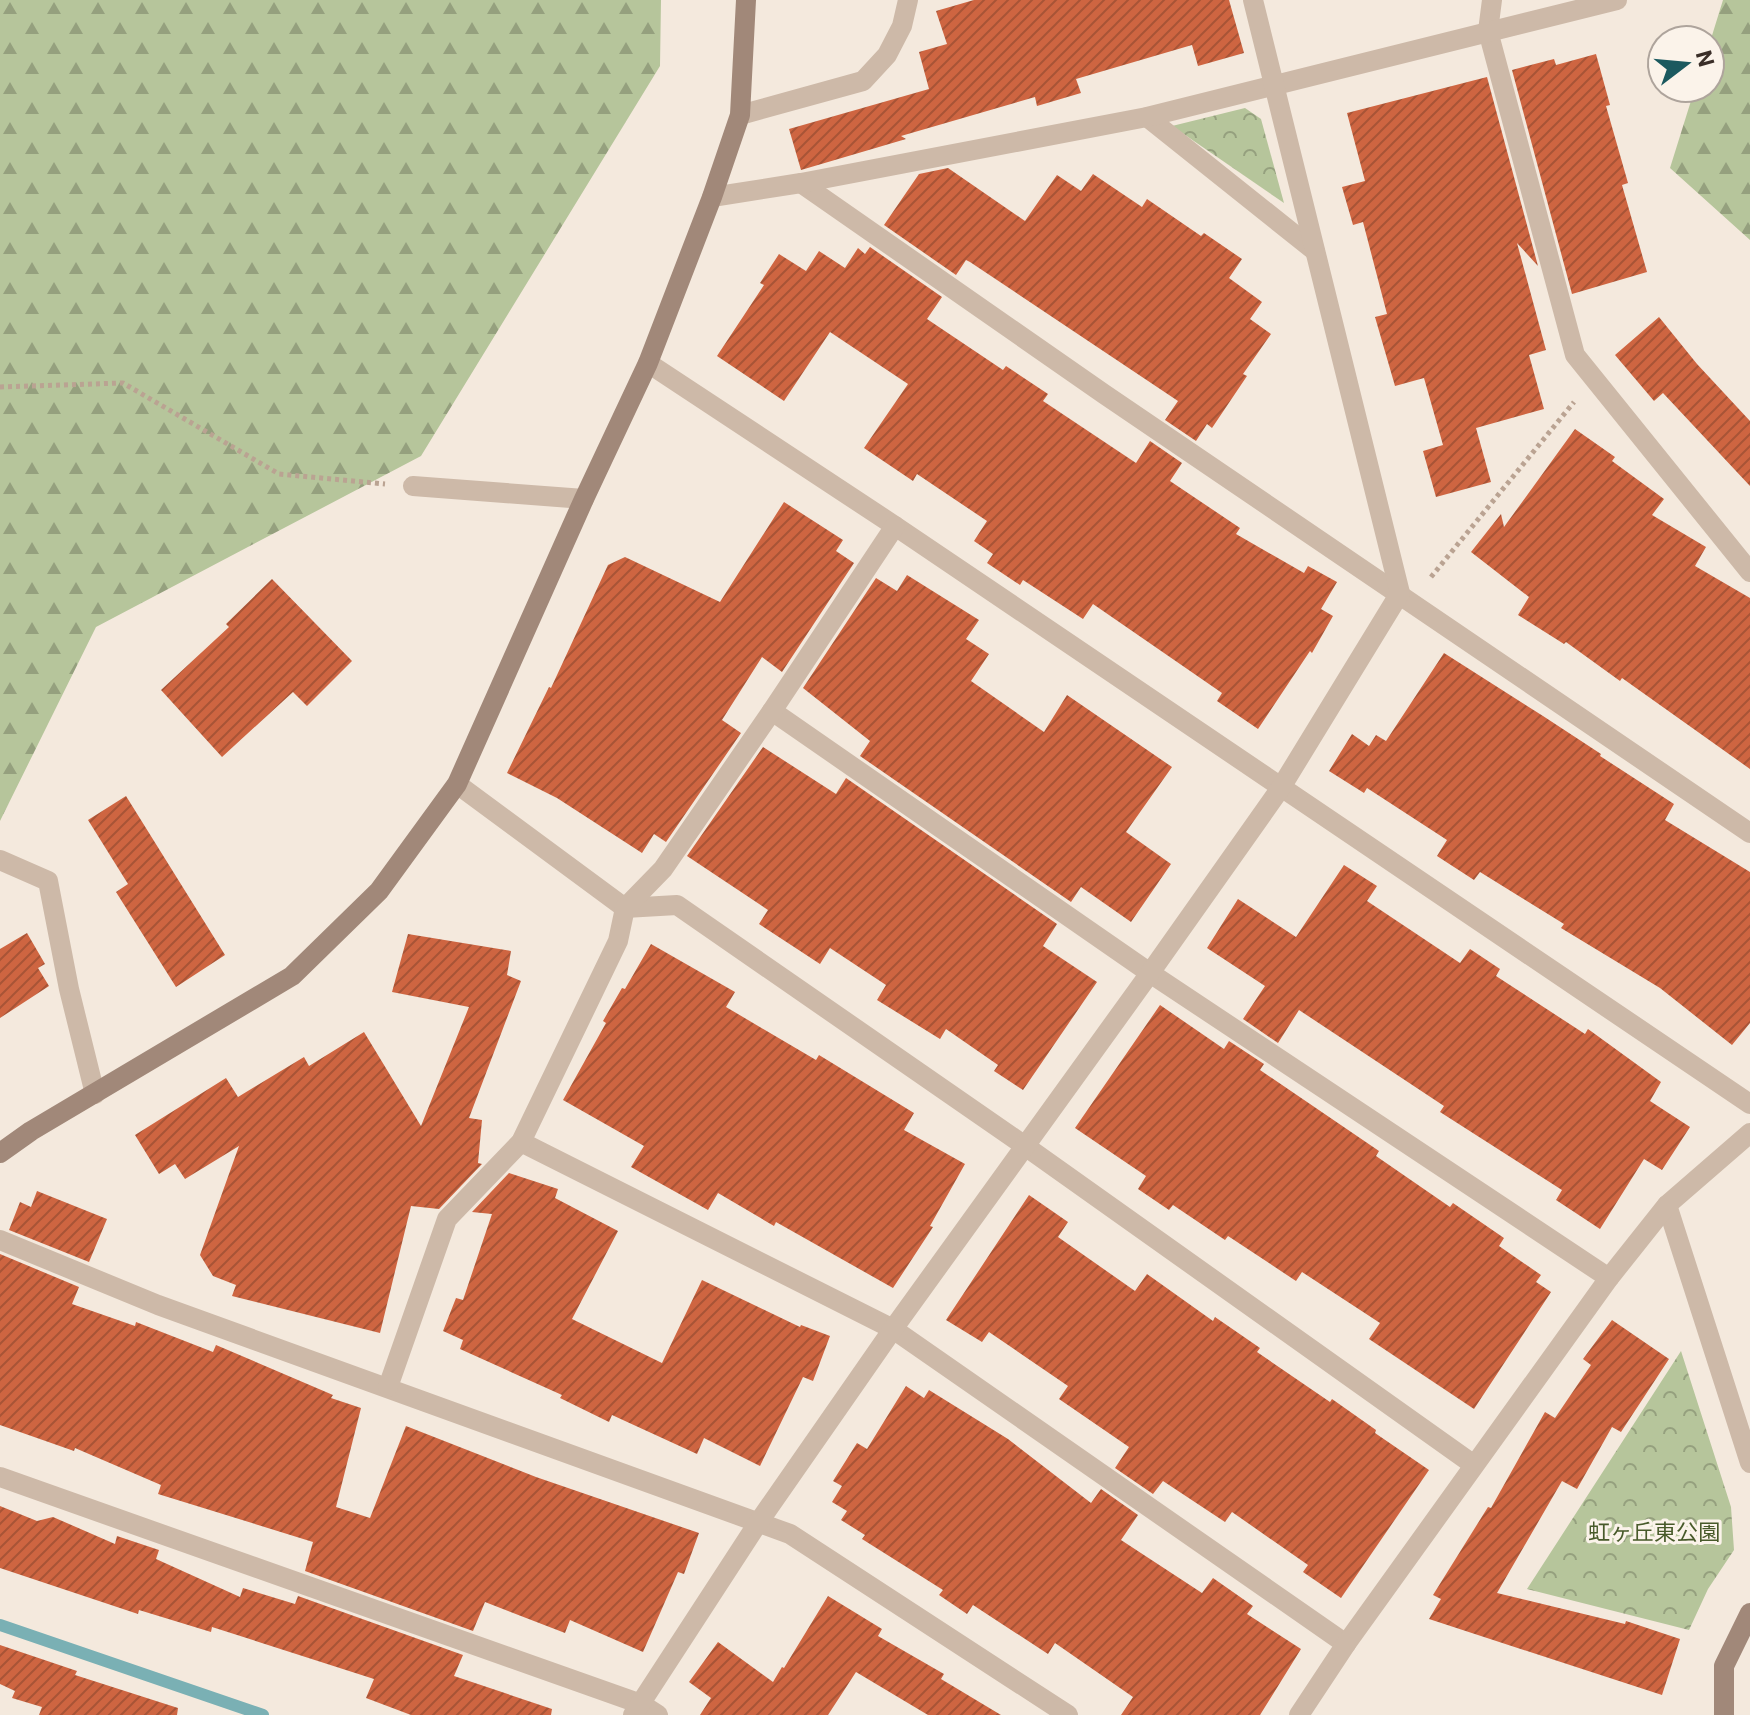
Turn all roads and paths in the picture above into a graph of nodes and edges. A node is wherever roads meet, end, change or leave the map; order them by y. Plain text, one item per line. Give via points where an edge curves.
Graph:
1 (746, 0) edge
2 (908, 0) edge
3 (1253, 0) edge
4 (1492, 0) edge
5 (1617, 0) edge
6 (1488, 31) junction
7 (1273, 85) junction
8 (740, 115) junction
9 (1147, 117) junction
10 (801, 183) junction
11 (712, 197) junction
12 (1315, 251) junction
13 (648, 363) junction
14 (1593, 379) junction
15 (0, 387) edge
16 (413, 486) joint
17 (584, 499) junction
18 (895, 526) junction
19 (1750, 572) edge
20 (1400, 593) junction
21 (772, 711) junction
22 (457, 784) junction
23 (1280, 789) junction
24 (1750, 833) edge
25 (0, 860) edge
26 (625, 908) junction
27 (1150, 973) junction
28 (95, 1094) junction
29 (1750, 1104) edge
30 (1750, 1133) edge
31 (521, 1142) junction
32 (1025, 1146) junction
33 (0, 1153) edge
34 (1667, 1205) junction
35 (0, 1240) edge
36 (1609, 1278) junction
37 (893, 1329) junction
38 (388, 1387) junction
39 (1750, 1463) edge
40 (1474, 1465) junction
41 (0, 1477) edge
42 (758, 1523) junction
43 (1750, 1613) edge
44 (1346, 1644) junction
45 (644, 1711) edge
46 (1068, 1715) edge
47 (1299, 1715) edge
48 (1724, 1715) edge

1 - 8 street
2 - 8 street via 887,55 863,81
3 - 7 street
4 - 6 street
5 - 6 street
6 - 7 street
6 - 14 street via 1575,355
7 - 9 street
7 - 12 street
8 - 11 street
9 - 10 street
9 - 12 street
10 - 11 street
10 - 20 street
11 - 13 street
12 - 20 street
13 - 17 street
13 - 18 street
14 - 19 street
14 - 20 path via 1421,589
15 - 16 path via 123,383 279,474
16 - 17 street
17 - 22 street
18 - 21 street
18 - 23 street
20 - 23 street
20 - 24 street
21 - 26 street via 663,869
21 - 27 street
22 - 26 street
22 - 28 street via 379,891 292,976
23 - 27 street
23 - 29 street
25 - 28 street via 48,881
26 - 31 street via 618,941
26 - 32 street via 677,905
27 - 32 street
27 - 36 street
28 - 33 street
30 - 34 street
31 - 37 street
31 - 38 street via 447,1219
32 - 37 street
32 - 40 street
34 - 36 street
34 - 39 street
35 - 38 street via 158,1305
36 - 40 street
37 - 42 street
37 - 44 street
38 - 42 street
40 - 44 street
41 - 45 street
42 - 45 street
42 - 46 street via 790,1534
43 - 48 street via 1724,1666
44 - 47 street

